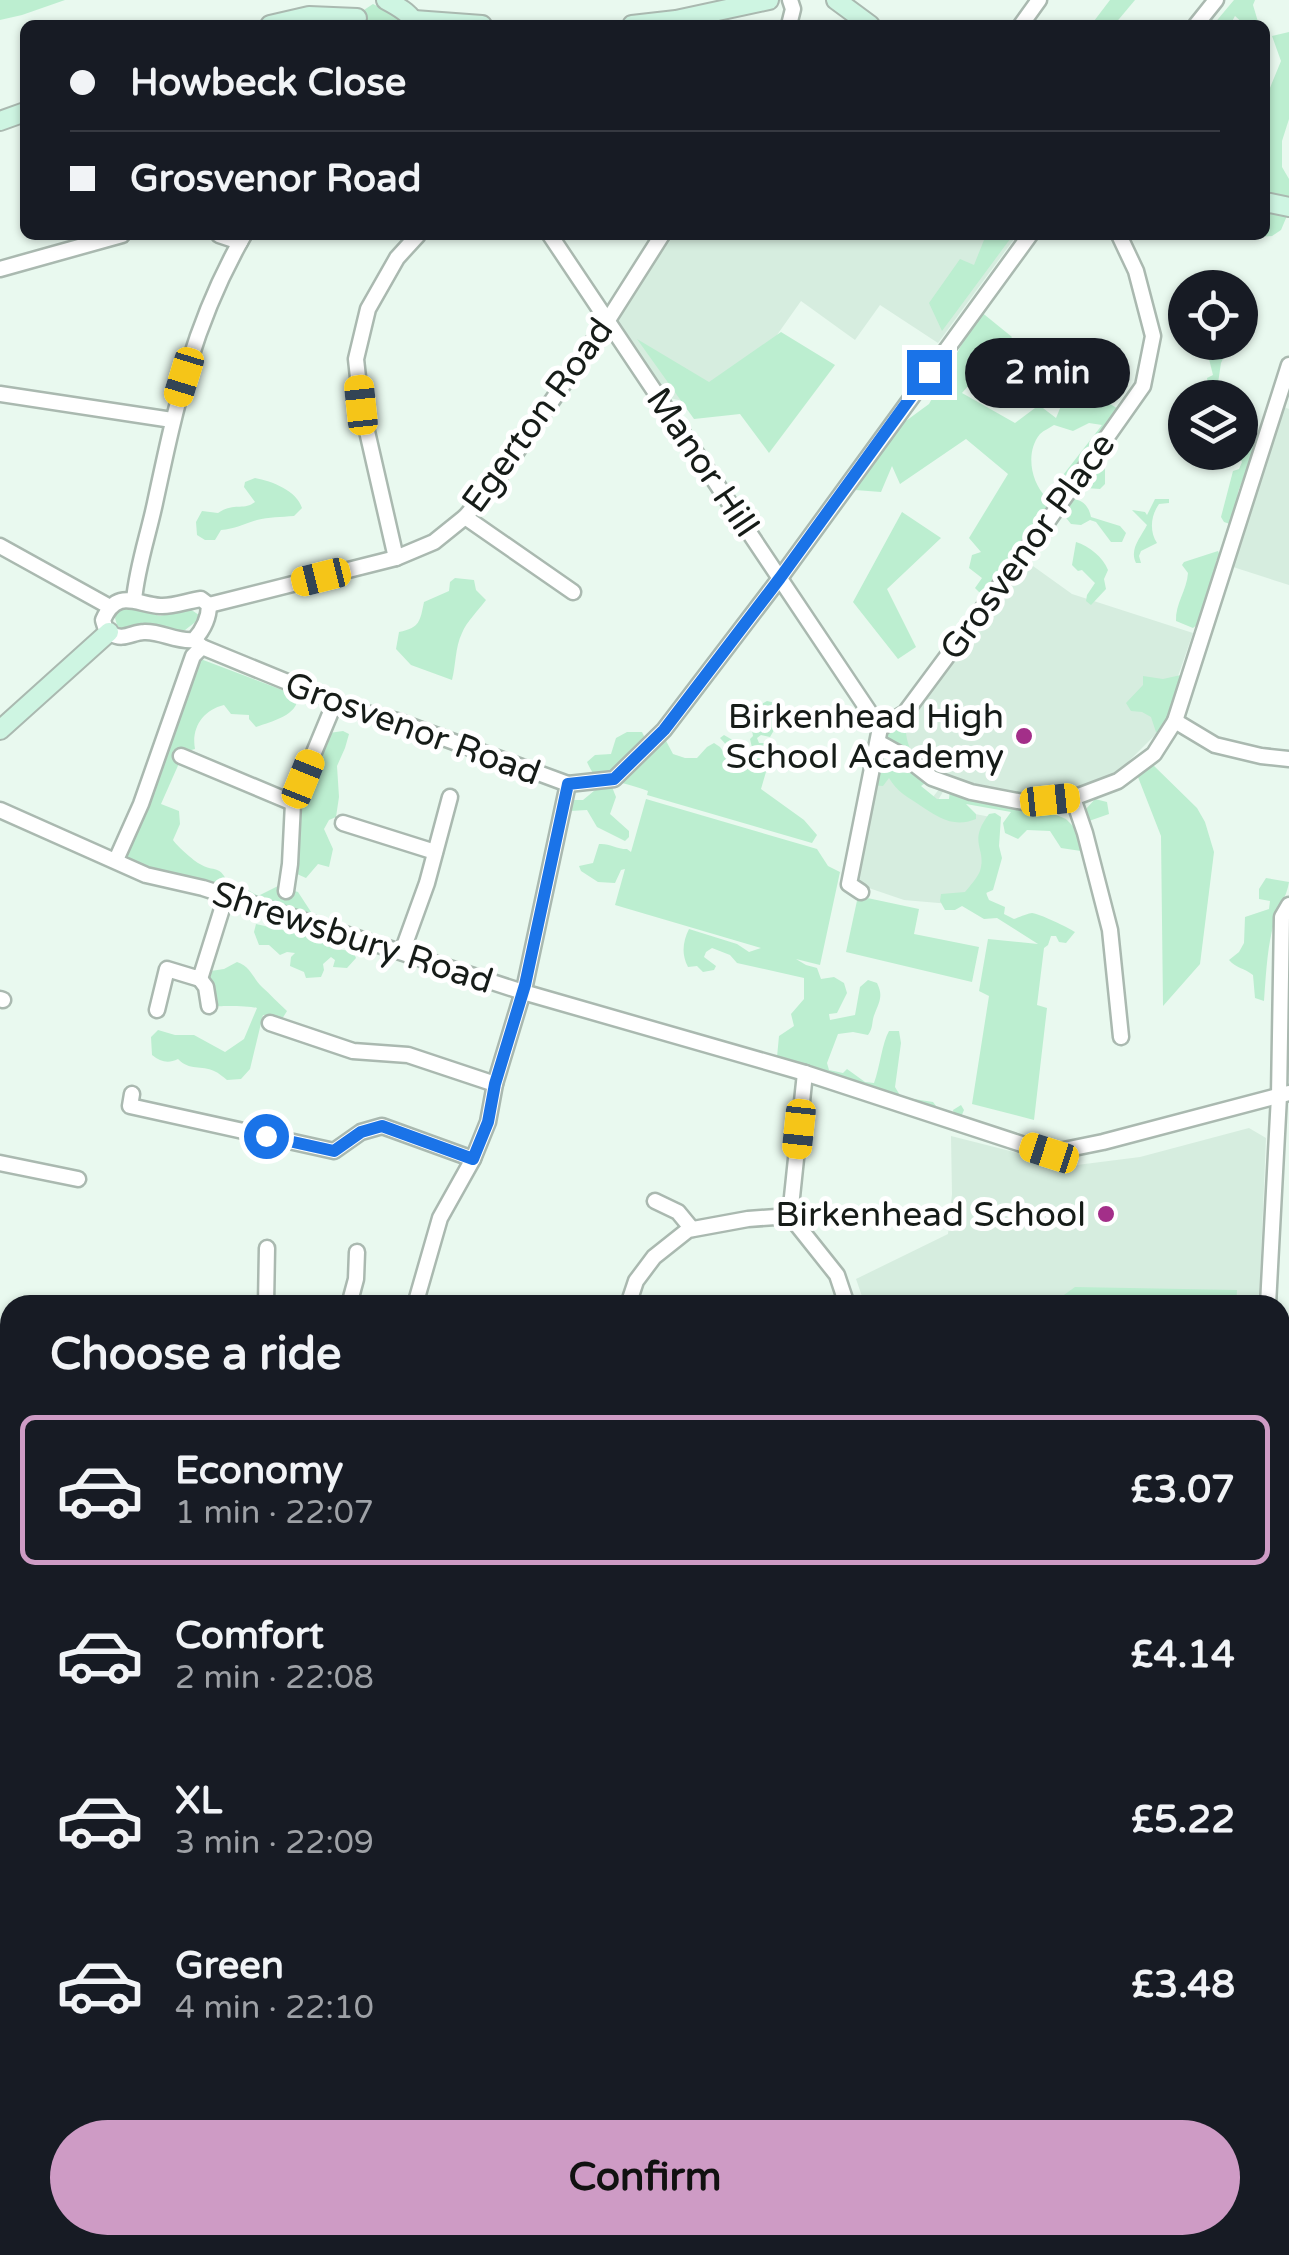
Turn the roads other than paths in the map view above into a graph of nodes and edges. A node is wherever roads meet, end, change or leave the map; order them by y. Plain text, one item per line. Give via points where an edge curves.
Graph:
1 (386, 0) edge
2 (769, 0) edge
3 (836, 0) edge
4 (1216, 0) edge
5 (360, 14) edge
6 (292, 20) edge
7 (411, 20) edge
8 (676, 20) edge
9 (863, 20) edge
10 (1200, 20) edge
11 (104, 240) edge
12 (241, 240) edge
13 (413, 240) edge
14 (553, 240) edge
15 (659, 240) edge
16 (1026, 240) edge
17 (1120, 240) edge
18 (0, 269) edge
19 (608, 320) junction
20 (1289, 364) edge
21 (0, 394) edge
22 (172, 420) junction
23 (465, 517) junction
24 (0, 546) edge
25 (396, 558) junction
26 (780, 578) junction
27 (573, 592) dead end
28 (134, 600) junction
29 (209, 604) junction
30 (110, 607) junction
31 (109, 632) junction
32 (198, 644) junction
33 (334, 702) junction
34 (1175, 721) junction
35 (0, 730) edge
36 (879, 735) junction
37 (181, 756) dead end
38 (1289, 759) edge
39 (568, 784) junction
40 (450, 797) dead end
41 (1072, 798) junction
42 (293, 803) junction
43 (0, 810) edge
44 (343, 823) dead end
45 (435, 852) junction
46 (116, 860) junction
47 (286, 892) dead end
48 (861, 892) dead end
49 (226, 896) junction
50 (1289, 905) edge
51 (402, 952) junction
52 (200, 979) junction
53 (523, 992) junction
54 (209, 1006) dead end
55 (157, 1010) dead end
56 (270, 1022) dead end
57 (1121, 1037) dead end
58 (805, 1073) junction
59 (495, 1084) junction
60 (132, 1094) dead end
61 (1284, 1095) edge
62 (473, 1159) junction
63 (0, 1162) edge
64 (78, 1179) dead end
65 (655, 1200) dead end
66 (690, 1200) dead end
67 (678, 1212) junction
68 (790, 1216) junction
69 (692, 1228) junction
70 (267, 1248) dead end
71 (357, 1252) dead end
72 (266, 1295) edge
73 (352, 1295) edge
74 (417, 1295) edge
75 (631, 1295) edge
76 (844, 1295) edge
77 (1269, 1295) edge

1 - 7 street
2 - 8 street
3 - 9 street
4 - 10 street
5 - 6 street
11 - 18 street
12 - 22 street via 201,326
13 - 25 street via 368,309 356,360
14 - 19 street, Manor Hill
15 - 19 street, Egerton Road
16 - 26 street, Grosvenor Road
17 - 36 street, Grosvenor Place via 1153,336 1143,386 906,713
19 - 23 street, Egerton Road
19 - 26 street, Manor Hill
20 - 34 street
21 - 22 street
22 - 28 street
23 - 25 street, Egerton Road via 434,542
23 - 27 street
24 - 30 street
25 - 29 street, Egerton Road
26 - 36 street, Manor Hill
26 - 39 street, Grosvenor Road via 664,730 614,779
28 - 29 street, Egerton Road
28 - 30 street, Egerton Road
29 - 32 street
30 - 31 street via 103,620
31 - 32 street, Grosvenor Road via 122,637 147,631
31 - 35 street
32 - 33 street, Grosvenor Road
32 - 46 street
33 - 39 street, Grosvenor Road
33 - 42 street
34 - 38 street via 1215,745
34 - 41 street via 1154,754 1118,781
36 - 41 street via 932,778 971,792 1028,803
36 - 48 street via 849,884
37 - 42 street
39 - 53 street
40 - 45 street
41 - 57 street via 1110,930
42 - 47 street
43 - 46 street, Shrewsbury Road
44 - 45 street
45 - 51 street
46 - 49 street, Shrewsbury Road
49 - 51 street, Shrewsbury Road
49 - 52 street
50 - 61 street via 1282,917
51 - 53 street, Shrewsbury Road
52 - 54 street
52 - 55 street via 167,969
53 - 58 street, Shrewsbury Road
53 - 59 street
56 - 59 street
58 - 61 street, Shrewsbury Road via 1049,1153
58 - 68 street
59 - 62 street
60 - 62 street via 130,1106 334,1151 382,1126
61 - 77 street
62 - 74 street via 440,1218
63 - 64 street
65 - 67 street
66 - 67 street
67 - 69 street
68 - 69 street
68 - 76 street via 837,1275
69 - 75 street via 654,1257
70 - 72 street
71 - 73 street

